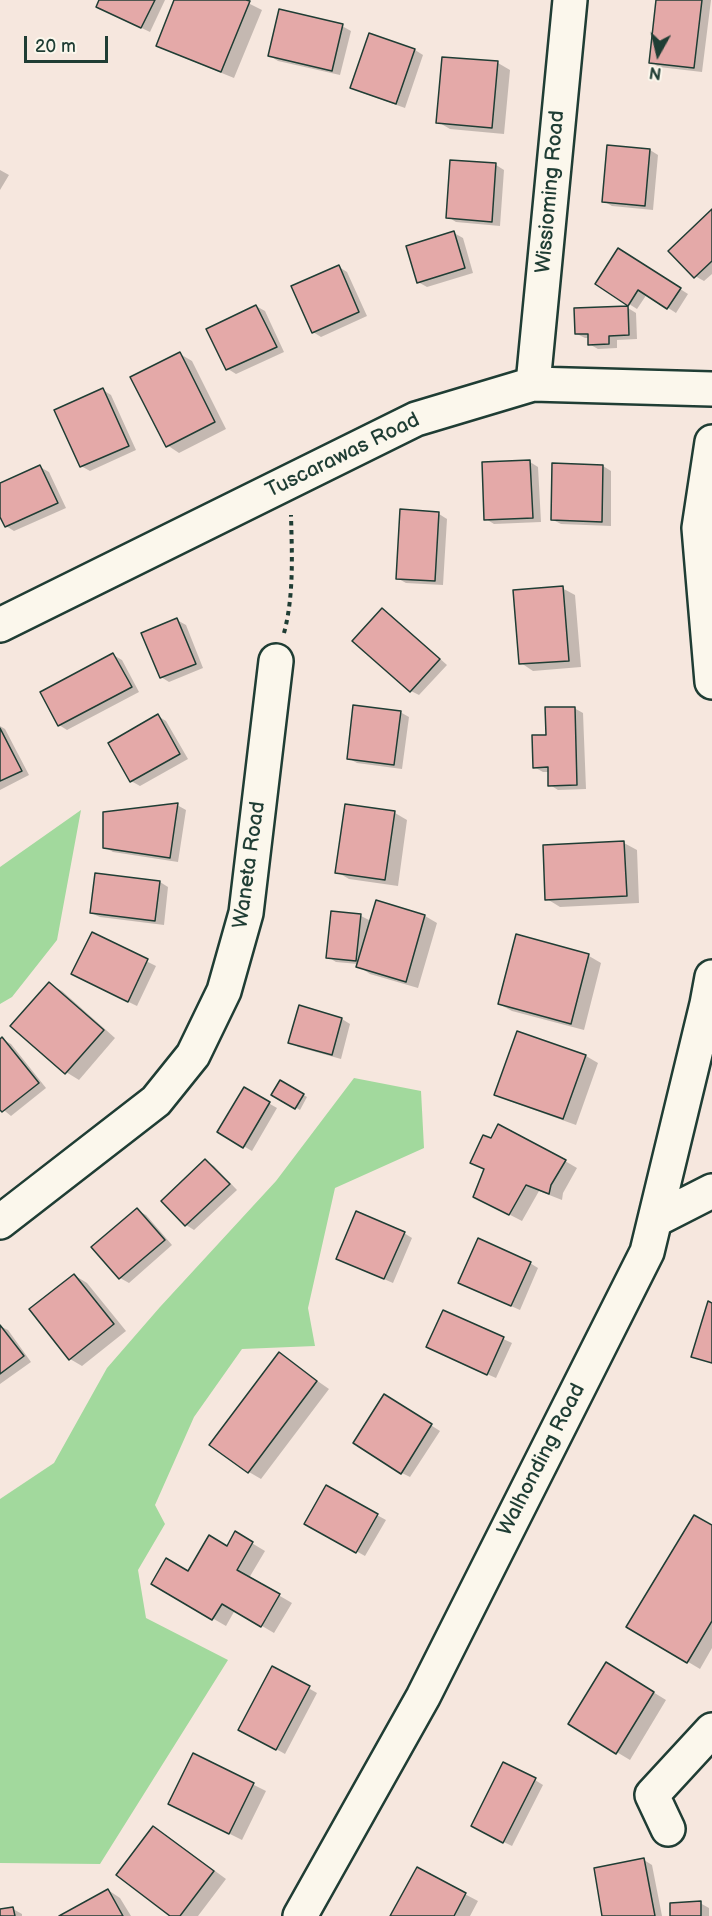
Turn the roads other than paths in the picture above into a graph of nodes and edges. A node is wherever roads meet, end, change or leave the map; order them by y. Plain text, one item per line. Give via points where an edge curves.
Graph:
1 (563, 2) edge
2 (533, 384) junction
3 (712, 389) edge
4 (712, 442) edge
5 (0, 625) edge
6 (276, 661) road end
7 (712, 682) edge
8 (712, 976) edge
9 (712, 1191) edge
10 (655, 1220) junction
11 (0, 1222) edge
12 (712, 1730) edge
13 (668, 1829) dead end
14 (300, 1916) edge

1 - 2 street, Wissioming Road
2 - 3 street, Tuscarawas Road
2 - 5 street, Tuscarawas Road via 416,419
4 - 7 street via 699,528
6 - 11 street, Waneta Road via 246,913 224,991 193,1055 156,1101
8 - 10 street, Walhonding Road
9 - 10 street
10 - 14 street, Walhonding Road via 647,1252 423,1697
12 - 13 street via 652,1795

